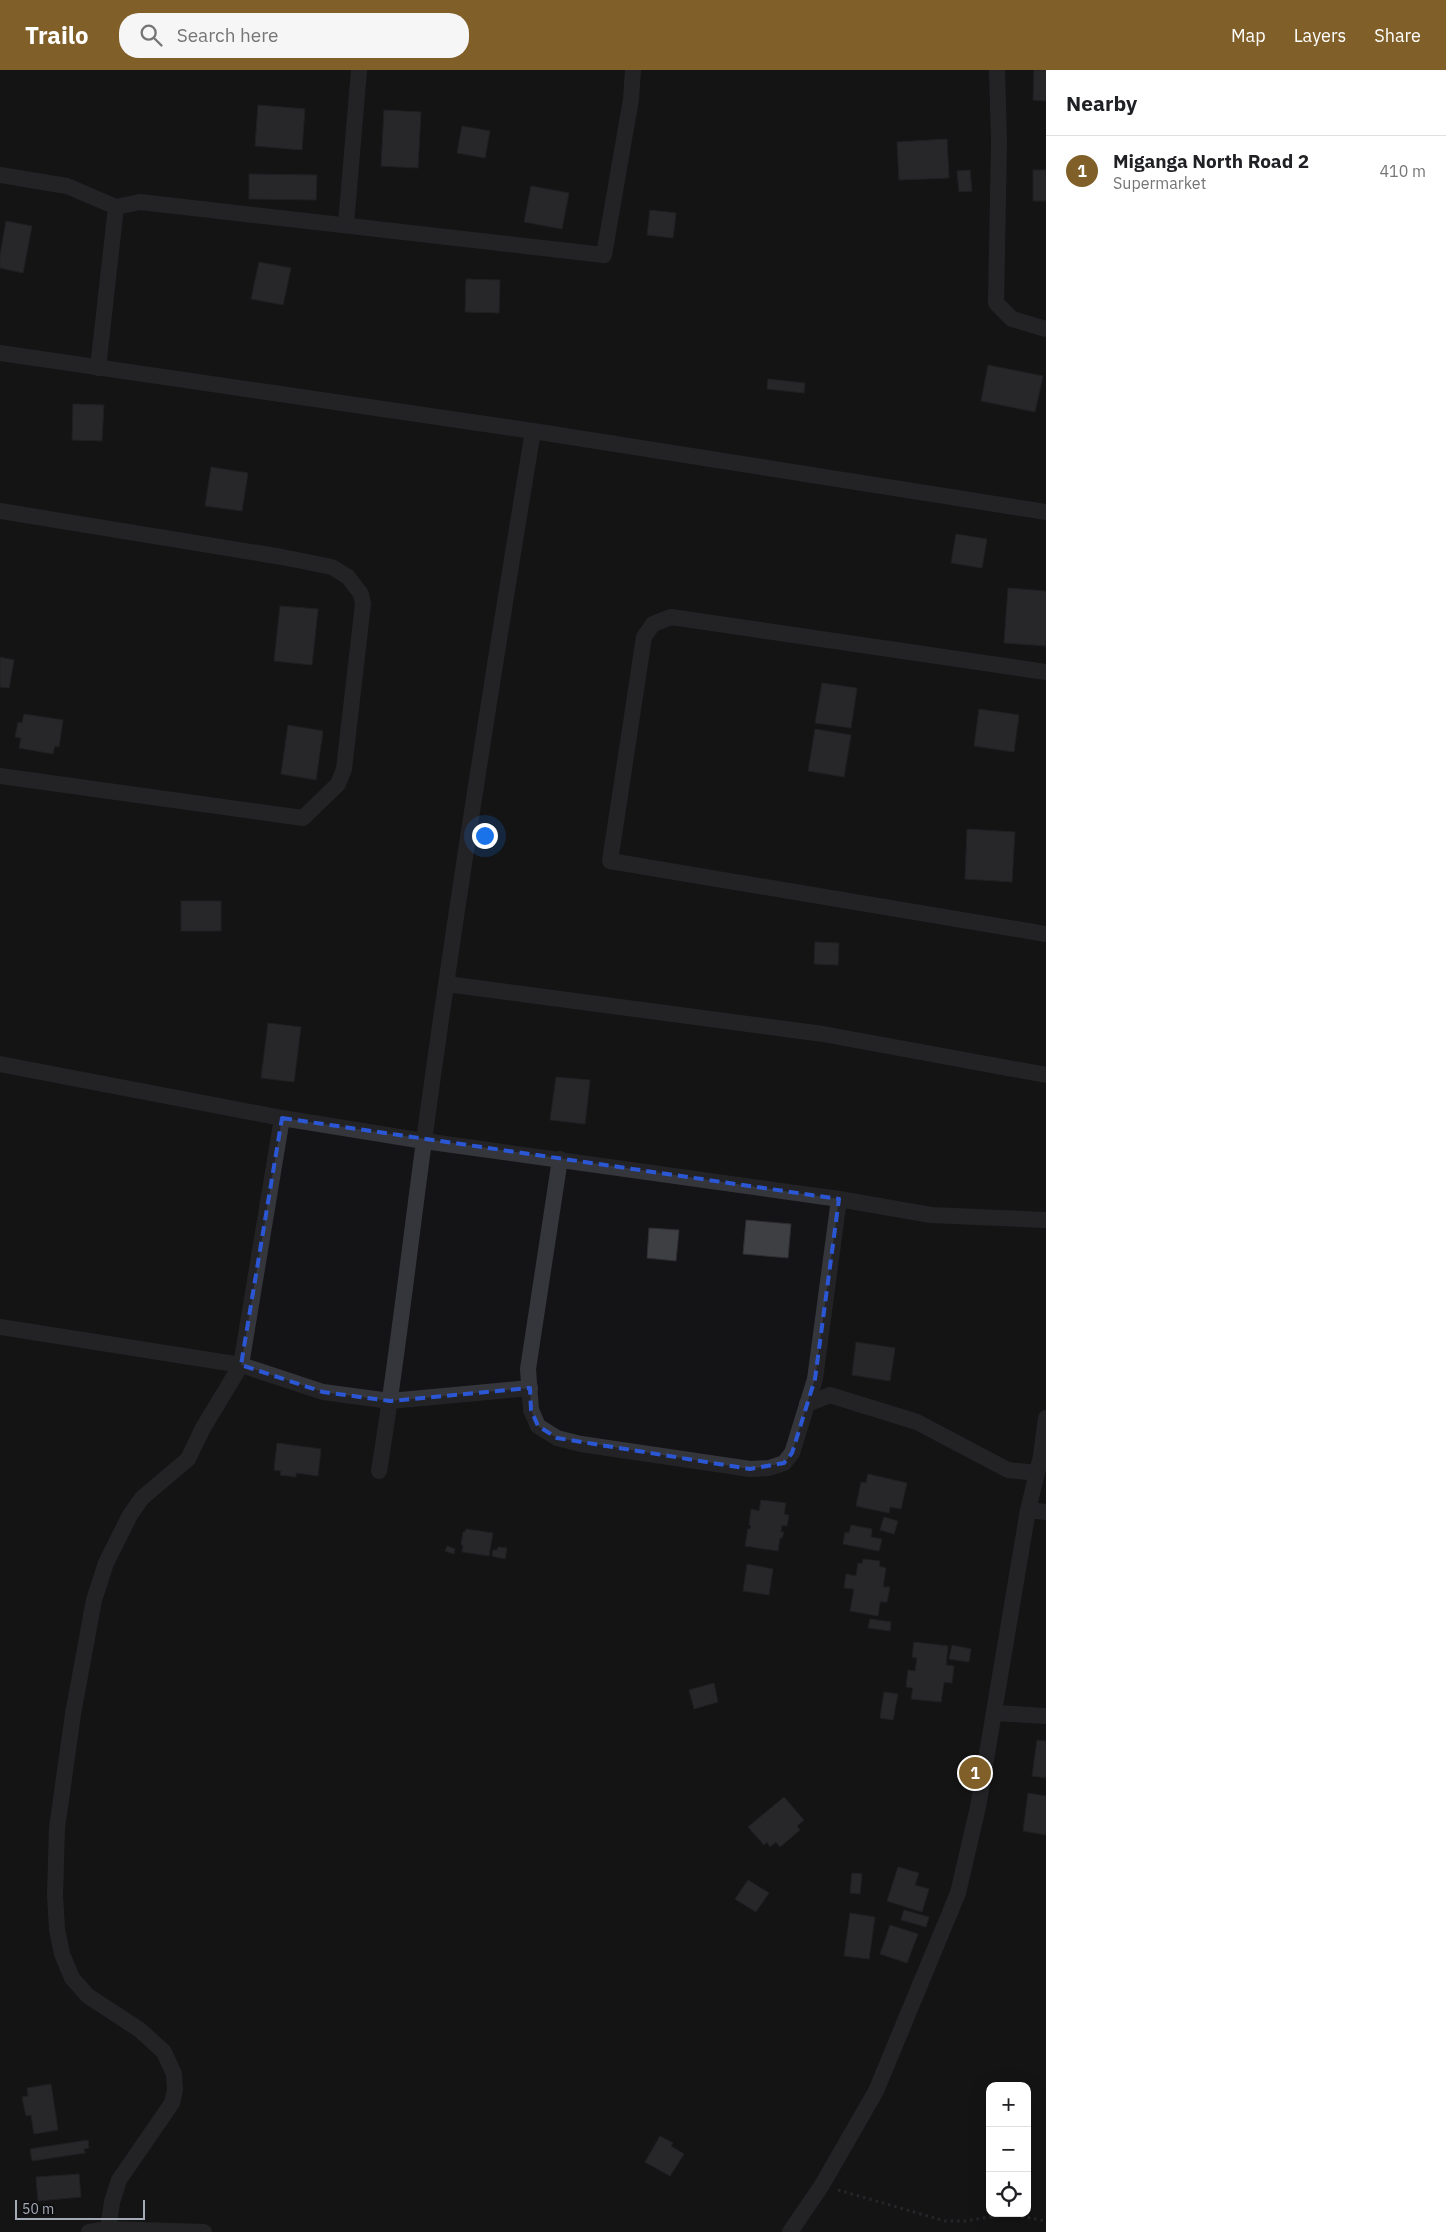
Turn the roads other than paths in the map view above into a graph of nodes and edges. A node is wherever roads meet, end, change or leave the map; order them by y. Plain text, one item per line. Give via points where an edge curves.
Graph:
1 (359, 70) edge
2 (633, 70) edge
3 (997, 70) edge
4 (0, 175) edge
5 (116, 207) junction
6 (346, 224) junction
7 (1046, 329) edge
8 (0, 353) edge
9 (98, 368) junction
10 (533, 431) junction
11 (0, 511) edge
12 (1046, 512) edge
13 (1046, 672) edge
14 (0, 776) edge
15 (1046, 934) edge
16 (447, 984) junction
17 (0, 1064) edge
18 (1046, 1075) edge
19 (282, 1118) junction
20 (424, 1141) junction
21 (560, 1159) junction
22 (839, 1199) junction
23 (1046, 1220) edge
24 (0, 1327) edge
25 (241, 1365) junction
26 (530, 1388) junction
27 (390, 1401) junction
28 (807, 1404) junction
29 (1046, 1418) edge
30 (379, 1470) dead end
31 (1036, 1473) junction
32 (1028, 1510) junction
33 (1046, 1512) edge
34 (995, 1713) junction
35 (1046, 1716) edge
36 (108, 2229) junction
37 (89, 2232) edge
38 (204, 2232) edge
39 (790, 2232) edge

1 - 6 street
2 - 6 street via 631,99 604,255
3 - 7 street via 996,302 1012,319
4 - 5 street via 67,186
5 - 6 street via 140,202
5 - 9 street
8 - 9 street
9 - 10 street
10 - 12 street
10 - 16 street via 481,746
11 - 14 street via 332,567 348,578 361,594 363,604 344,769 338,784 303,818
13 - 15 street via 671,617 653,624 644,637 610,861
16 - 18 street via 823,1034
16 - 20 street
17 - 19 street
19 - 20 street
19 - 25 street
20 - 21 street
20 - 27 street
21 - 22 street
21 - 26 street via 528,1369
22 - 23 street via 931,1215
22 - 28 street via 815,1379
24 - 25 street
25 - 27 street via 323,1392
25 - 36 street via 188,1459 142,1498 106,1563 94,1600 72,1722 57,1828 55,1895 62,1954 72,1978 88,1996 140,2030 164,2052 174,2074 172,2103 119,2180
26 - 27 street
26 - 28 street via 532,1410 538,1426 557,1438 750,1469 784,1463 792,1453
27 - 30 street
28 - 31 street via 830,1394 917,1422 1008,1470
29 - 31 street
31 - 32 street
32 - 33 street
32 - 34 street
34 - 35 street
34 - 39 street via 958,1894 876,2091 822,2185
36 - 37 street
36 - 38 street

